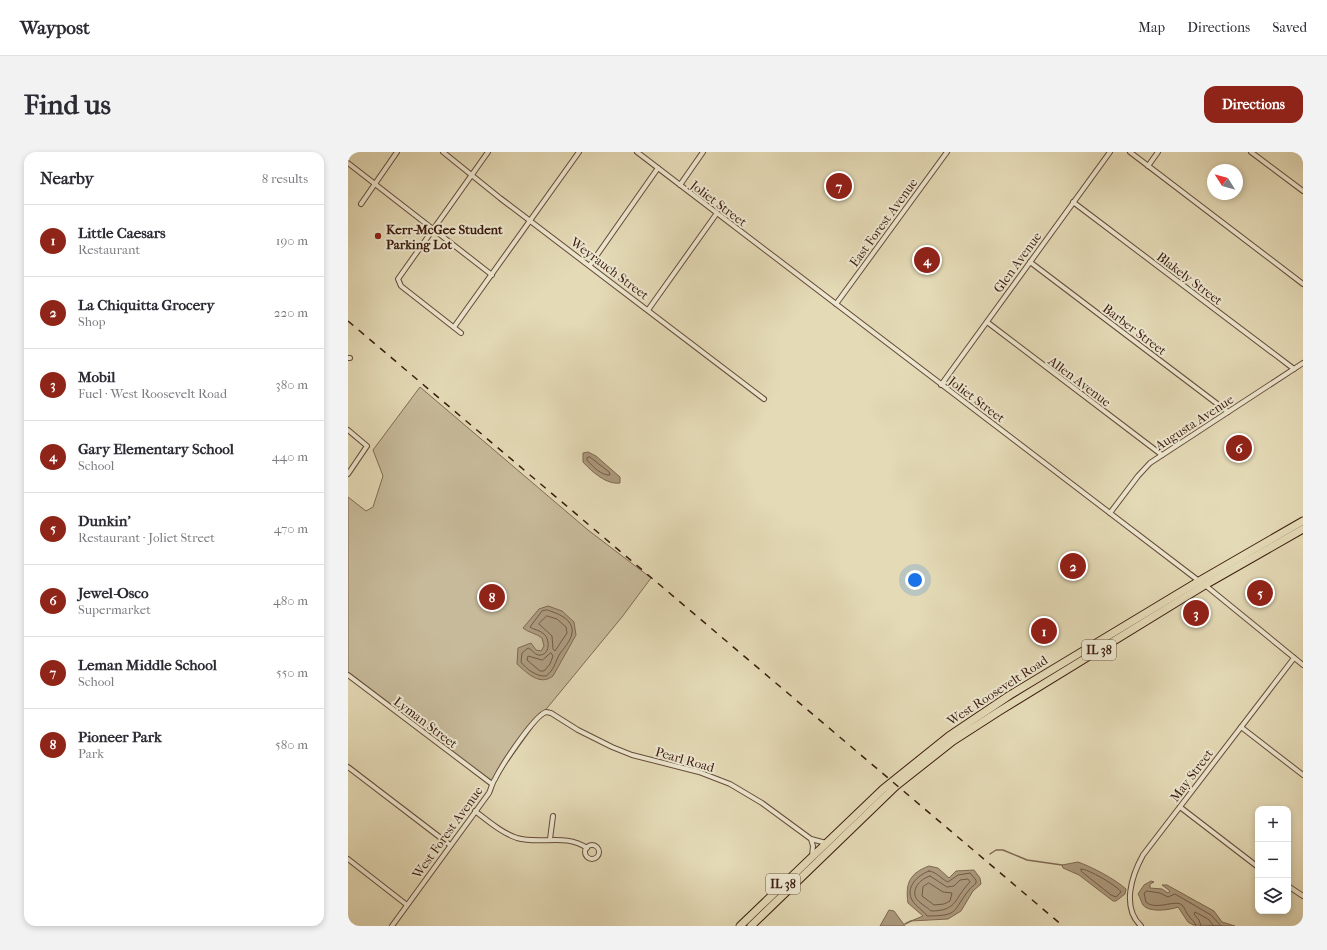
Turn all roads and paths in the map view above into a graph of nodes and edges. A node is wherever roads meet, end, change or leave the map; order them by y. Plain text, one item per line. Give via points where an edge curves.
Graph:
1 (397, 152) edge
2 (443, 152) edge
3 (488, 152) edge
4 (579, 152) edge
5 (637, 152) edge
6 (703, 152) edge
7 (947, 152) edge
8 (1110, 152) edge
9 (1130, 152) edge
10 (1158, 152) edge
11 (1251, 152) edge
12 (348, 163) edge
13 (1148, 166) junction
14 (658, 168) junction
15 (472, 174) junction
16 (374, 183) junction
17 (680, 185) junction
18 (1303, 191) edge
19 (1073, 202) junction
20 (361, 204) dead end
21 (717, 213) junction
22 (531, 220) junction
23 (433, 228) junction
24 (1030, 262) junction
25 (590, 265) junction
26 (492, 275) junction
27 (1303, 284) edge
28 (836, 304) junction
29 (648, 310) junction
30 (987, 322) junction
31 (454, 327) junction
32 (461, 333) dead end
33 (1303, 363) edge
34 (1294, 369) junction
35 (941, 385) junction
36 (764, 399) dead end
37 (1228, 412) junction
38 (348, 430) edge
39 (1162, 455) junction
40 (348, 474) edge
41 (1110, 513) junction
42 (1303, 521) edge
43 (1303, 529) edge
44 (1202, 583) junction
45 (1294, 658) junction
46 (1303, 665) edge
47 (348, 675) edge
48 (546, 712) joint
49 (1241, 727) junction
50 (348, 767) edge
51 (1303, 775) edge
52 (492, 784) junction
53 (1180, 807) junction
54 (475, 812) junction
55 (553, 816) dead end
56 (550, 839) junction
57 (811, 839) junction
58 (826, 843) junction
59 (450, 846) junction
60 (587, 848) dead end
61 (812, 856) junction
62 (348, 859) edge
63 (1255, 865) edge
64 (1291, 888) edge
65 (1303, 896) edge
66 (407, 905) junction
67 (392, 926) edge
68 (740, 926) edge
69 (752, 926) edge
70 (1141, 926) edge

1 - 16 street
2 - 15 street, Weyrauch Street
3 - 15 street
4 - 22 street
5 - 14 street, Joliet Street
6 - 17 street
7 - 28 street, East Forest Avenue
8 - 19 street, Glen Avenue
9 - 13 street
10 - 13 street
11 - 18 street
12 - 16 street
13 - 27 street
14 - 17 street, Joliet Street
14 - 25 street
15 - 22 street, Weyrauch Street
15 - 23 street
16 - 20 street
16 - 23 street
17 - 21 street, Joliet Street
19 - 24 street, Glen Avenue
19 - 34 street, Blakely Street
21 - 28 street, Joliet Street
21 - 29 street
22 - 25 street, Weyrauch Street
22 - 26 street
23 - 26 street
23 - 31 street via 399,274 398,280 402,287
24 - 30 street, Glen Avenue
24 - 37 street, Barber Street
25 - 29 street, Weyrauch Street
26 - 31 street
28 - 35 street, Joliet Street
29 - 36 street, Weyrauch Street
30 - 35 street, Glen Avenue
30 - 39 street, Allen Avenue
31 - 32 street
33 - 34 street, Augusta Avenue
34 - 37 street, Augusta Avenue
35 - 41 street, Joliet Street
37 - 39 street, Augusta Avenue
38 - 40 street via 367,446
39 - 41 street, Augusta Avenue via 1141,472
41 - 44 street, Joliet Street
42 - 44 main road, West Roosevelt Road / IL 38
43 - 44 main road, West Roosevelt Road / IL 38
44 - 45 street, Joliet Street
44 - 58 main road, West Roosevelt Road / IL 38 via 1010,695 958,729 897,776
44 - 69 main road, West Roosevelt Road / IL 38 via 988,718 939,752 896,786
45 - 46 street, Joliet Street
45 - 49 street, May Street
47 - 52 street, Lyman Street
48 - 52 street, West Forest Avenue via 538,718
48 - 57 street, Pearl Road via 625,752 699,772 730,784 767,806
49 - 51 street
49 - 53 street, May Street
50 - 59 street
52 - 54 street, West Forest Avenue via 489,793
53 - 63 street
53 - 70 street, May Street via 1140,861 1132,879 1130,908
54 - 56 street via 505,833 518,838
54 - 59 street, West Forest Avenue
55 - 56 street
56 - 60 street via 568,840
57 - 58 street, Pearl Road
57 - 61 street
58 - 61 main road, West Roosevelt Road / IL 38
59 - 66 street, West Forest Avenue
61 - 68 main road, West Roosevelt Road / IL 38
62 - 66 street
64 - 65 street
66 - 67 street, West Forest Avenue

